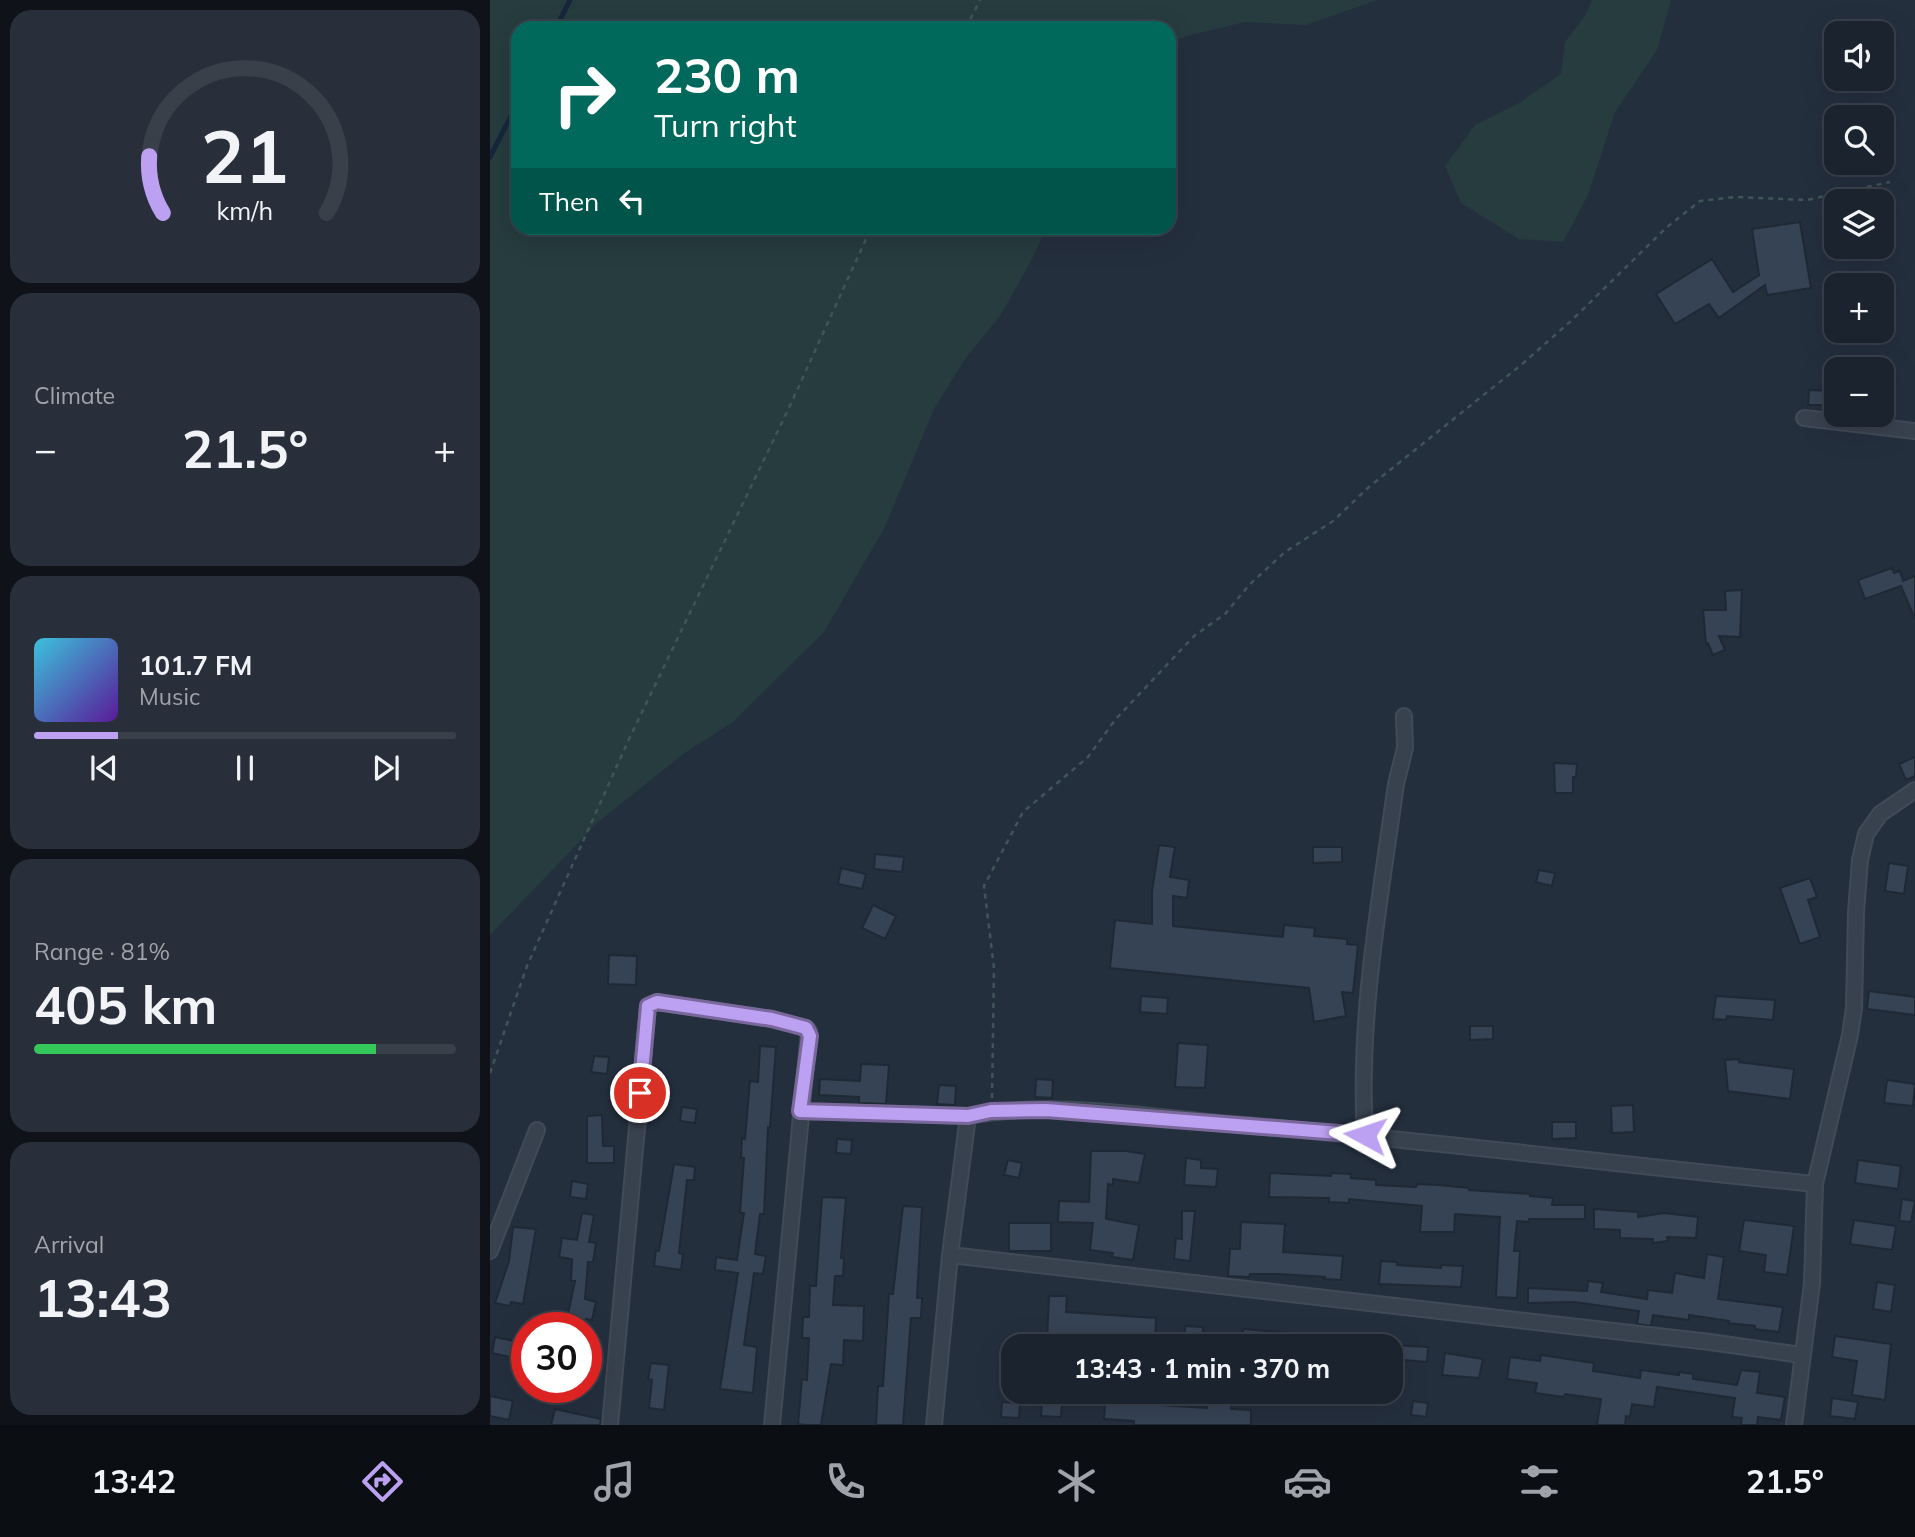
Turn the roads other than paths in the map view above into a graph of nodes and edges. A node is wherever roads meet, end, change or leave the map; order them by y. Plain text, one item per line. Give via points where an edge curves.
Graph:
1 (1804, 418) dead end
2 (1915, 430) edge
3 (1404, 716) dead end
4 (1915, 790) edge
5 (800, 1111) junction
6 (968, 1116) junction
7 (537, 1130) dead end
8 (1365, 1135) junction
9 (1815, 1184) junction
10 (490, 1251) edge
11 (950, 1255) junction
12 (1801, 1354) junction
13 (610, 1425) edge
14 (772, 1425) edge
15 (934, 1425) edge
16 (1794, 1425) edge

1 - 2 street
3 - 8 street via 1405,748 1396,784 1366,1020
4 - 9 street via 1880,814 1866,834 1856,912 1854,1008
5 - 6 street
5 - 13 street via 810,1036 806,1028 709,1009 657,1002 648,1006
5 - 14 street
6 - 8 street via 991,1111 1081,1111
6 - 11 street
7 - 10 street
8 - 9 street
9 - 12 street via 1812,1283
11 - 12 street
11 - 15 street
12 - 16 street

